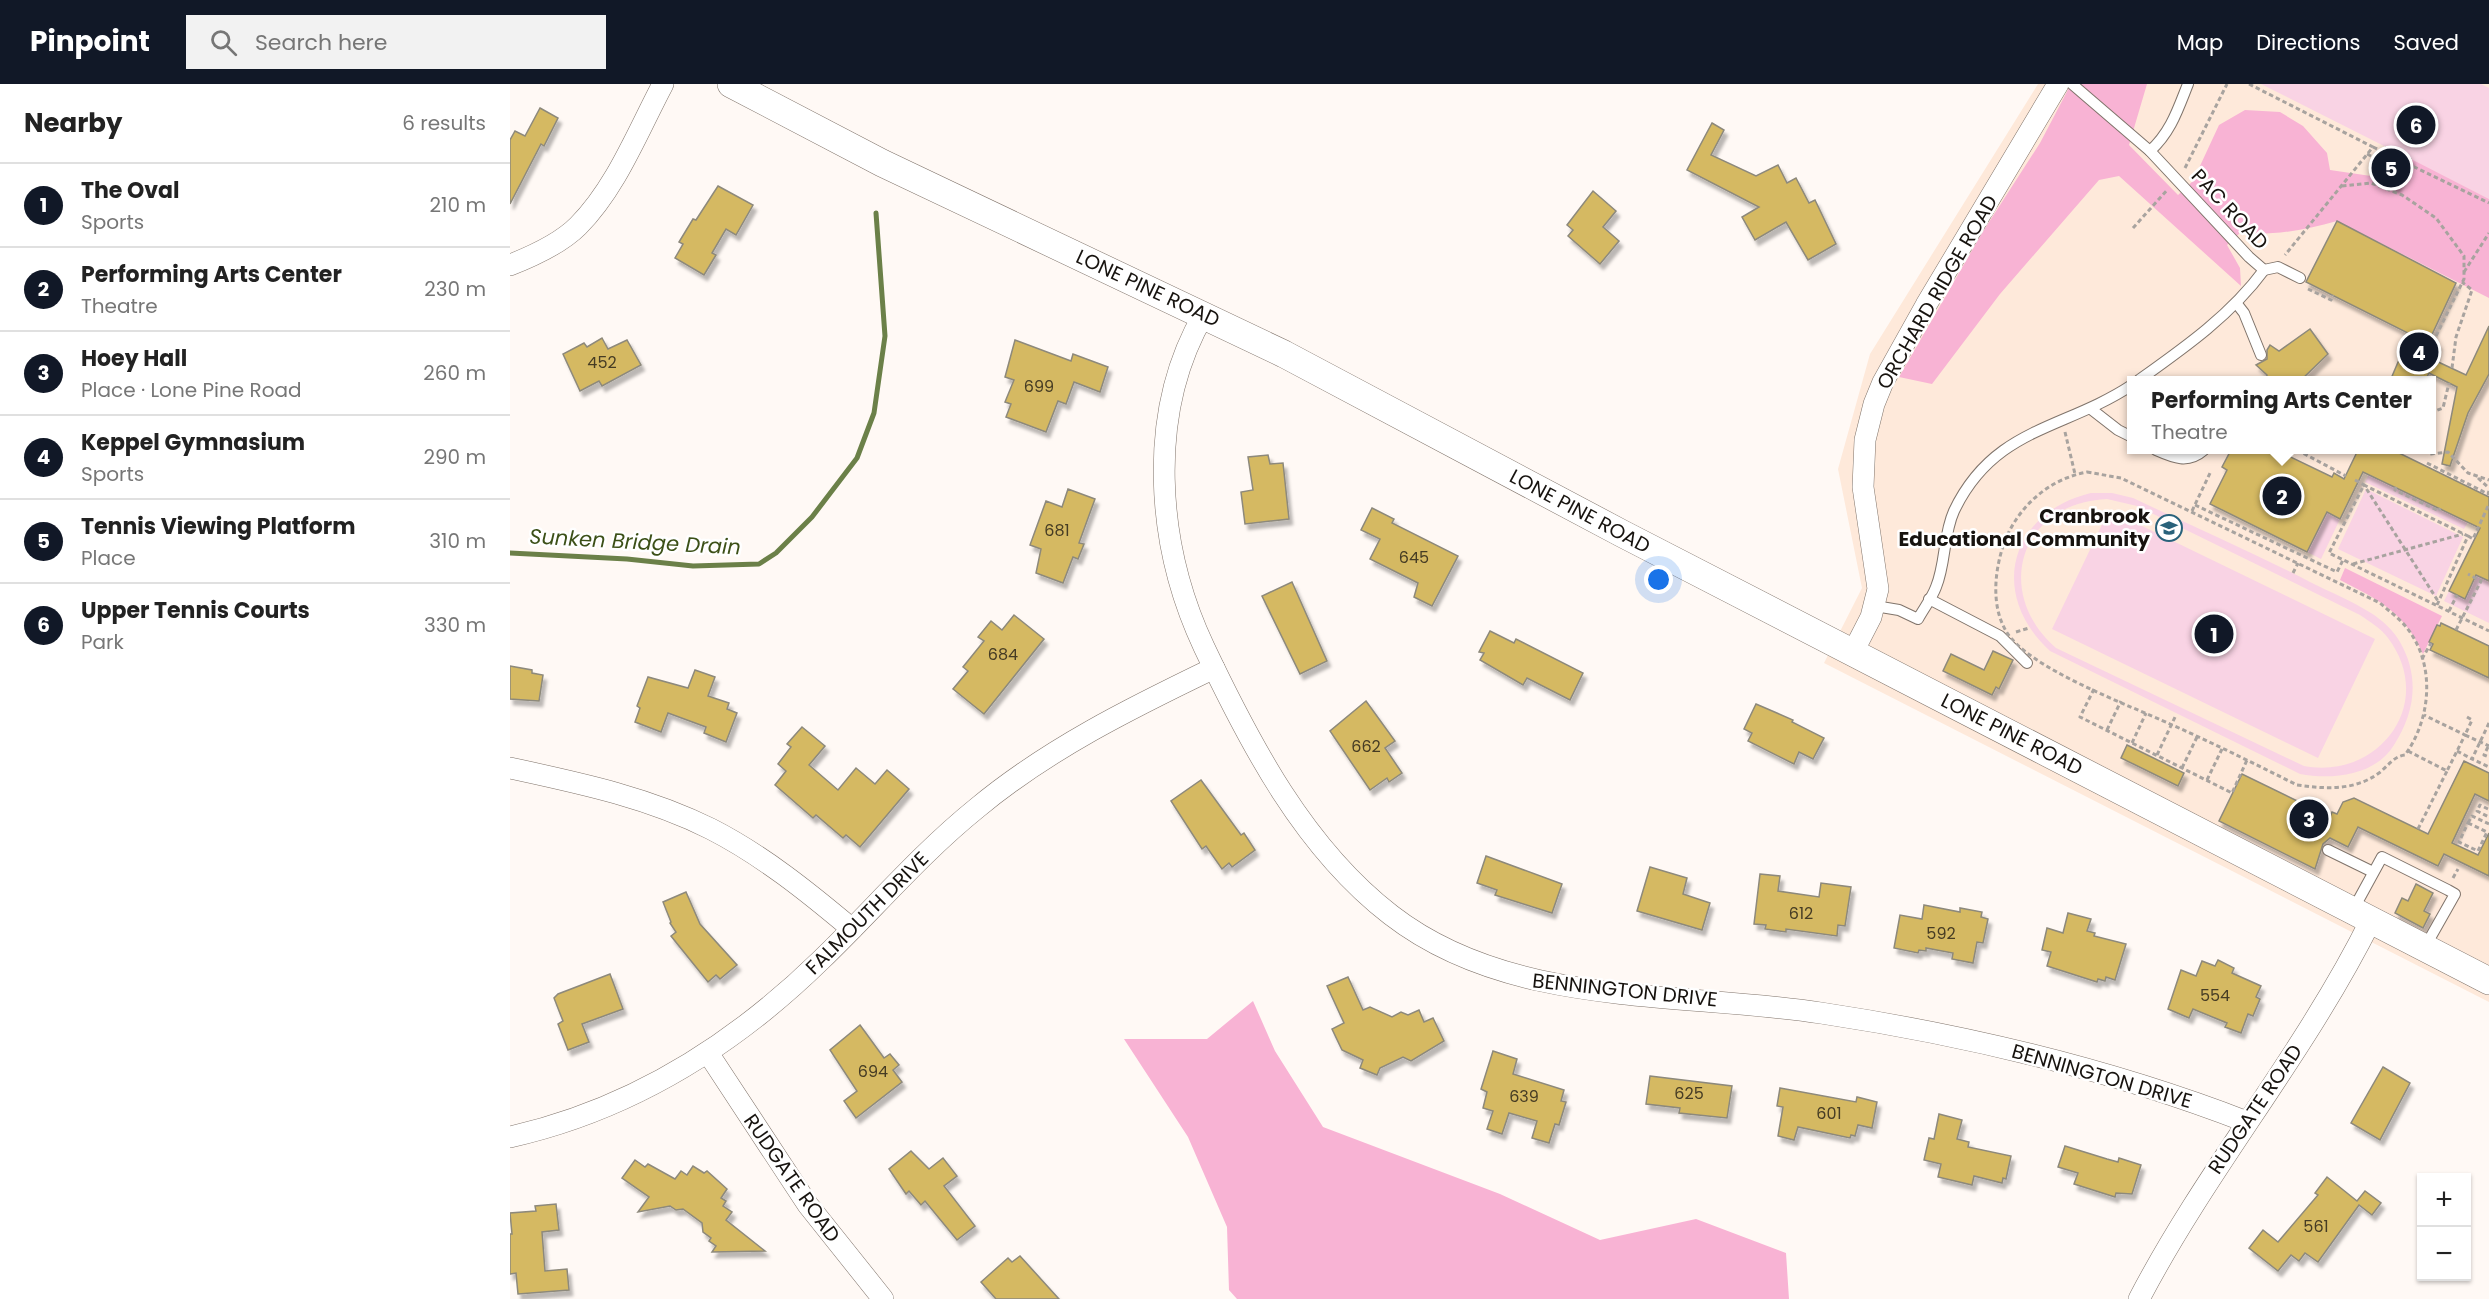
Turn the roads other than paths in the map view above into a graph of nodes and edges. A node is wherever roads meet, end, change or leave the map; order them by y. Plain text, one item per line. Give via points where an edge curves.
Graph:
1 (663, 84) edge
2 (731, 84) edge
3 (2058, 84) edge
4 (2072, 84) edge
5 (2188, 84) edge
6 (2150, 151) junction
7 (510, 265) edge
8 (2264, 270) junction
9 (2300, 278) road end
10 (2237, 304) junction
11 (1204, 314) junction
12 (2261, 355) dead end
13 (2153, 371) junction
14 (2146, 376) edge
15 (2157, 376) edge
16 (2127, 388) edge
17 (2091, 409) junction
18 (2127, 434) edge
19 (2165, 454) edge
20 (2198, 454) edge
21 (1929, 599) junction
22 (1875, 606) junction
23 (1853, 652) junction
24 (2027, 663) dead end
25 (1214, 668) junction
26 (510, 768) edge
27 (2328, 850) dead end
28 (2373, 872) junction
29 (2362, 915) junction
30 (852, 929) junction
31 (2424, 947) junction
32 (2489, 981) edge
33 (708, 1053) junction
34 (2247, 1122) junction
35 (510, 1137) edge
36 (872, 1295) edge
37 (2139, 1299) edge

1 - 7 street via 595,207 559,241
2 - 11 street, LONE PINE ROAD via 882,163
3 - 22 street, ORCHARD RIDGE ROAD via 1926,305 1874,404 1865,440 1863,487 1878,574
4 - 6 lane, PAC ROAD
5 - 6 lane via 2170,129
6 - 8 lane, PAC ROAD
8 - 9 lane via 2278,267
8 - 10 lane, PAC ROAD
10 - 12 lane
10 - 13 lane, PAC ROAD
11 - 23 street, LONE PINE ROAD
11 - 25 street, BENNINGTON DRIVE via 1188,342 1176,376 1164,480 1179,577 1198,635
13 - 14 lane, PAC ROAD
13 - 15 lane
16 - 17 lane
17 - 18 lane
17 - 21 lane via 2009,445 1973,480 1952,519 1937,586
19 - 20 lane via 2176,459
21 - 22 lane via 1918,619 1899,610
21 - 24 lane via 2000,636
22 - 23 street, ORCHARD RIDGE ROAD
23 - 29 street, LONE PINE ROAD
25 - 30 street, FALMOUTH DRIVE via 1119,715 1030,766 967,816
25 - 34 street, BENNINGTON DRIVE via 1276,783 1327,854 1393,917 1470,960 1514,976 1563,986 1820,1012 1967,1039 2118,1078
26 - 30 street via 626,795 699,823 774,867
27 - 28 lane
28 - 29 lane
28 - 31 lane via 2382,857 2455,894
29 - 31 street, LONE PINE ROAD
29 - 34 street, RUDGATE ROAD via 2325,1003
30 - 33 street, FALMOUTH DRIVE via 789,990
31 - 32 street, LONE PINE ROAD
33 - 35 street, FALMOUTH DRIVE via 634,1094 576,1118
33 - 36 street, RUDGATE ROAD
34 - 37 street, RUDGATE ROAD via 2187,1213

